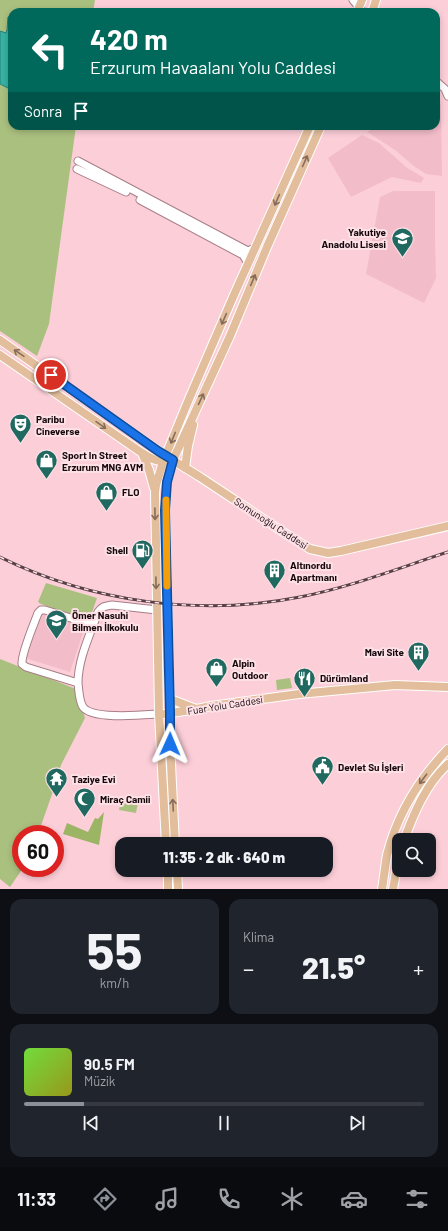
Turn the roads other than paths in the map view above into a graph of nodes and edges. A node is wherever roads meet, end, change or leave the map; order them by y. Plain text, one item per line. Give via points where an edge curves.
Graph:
1 (354, 0) edge
2 (361, 8) edge
3 (440, 85) edge
4 (448, 96) edge
5 (308, 130) edge
6 (319, 130) edge
7 (78, 161) dead end
8 (77, 169) dead end
9 (255, 248) junction
10 (248, 263) junction
11 (0, 340) edge
12 (214, 340) junction
13 (225, 346) junction
14 (0, 355) edge
15 (194, 414) junction
16 (142, 453) junction
17 (167, 459) junction
18 (185, 468) junction
19 (155, 493) junction
20 (448, 526) edge
21 (166, 543) junction
22 (156, 544) junction
23 (157, 610) junction
24 (93, 625) junction
25 (78, 683) junction
26 (448, 687) edge
27 (170, 699) junction
28 (197, 709) junction
29 (170, 713) junction
30 (159, 714) junction
31 (448, 749) edge
32 (448, 764) edge
33 (407, 833) edge
34 (166, 837) edge
35 (175, 837) edge
36 (168, 877) edge
37 (177, 877) edge
38 (395, 877) edge
39 (168, 889) edge
40 (178, 889) edge
41 (382, 889) edge
42 (393, 889) edge

1 - 2 street
3 - 4 street
5 -> 9 main road
13 -> 6 main road
7 - 9 street via 248,251
8 - 10 street via 128,193 243,256
9 - 10 main road
10 -> 12 main road
17 -> 11 main road
12 - 13 main road
12 -> 17 main road
15 -> 13 main road
14 -> 16 main road
15 - 17 main road
15 - 18 main road
16 - 17 main road via 152,459
16 - 19 main road
17 - 18 main road, Somunoğlu Caddesi
17 - 19 main road
17 - 21 main road
18 - 20 main road, Somunoğlu Caddesi via 289,536 310,549 319,551 341,551
19 -> 22 main road
21 - 22 main road via 165,547 160,548
21 - 27 main road
22 -> 23 main road
23 - 24 street, Fuar Yolu Caddesi via 105,606 98,612
23 - 30 main road
24 - 25 street, Fuar Yolu Caddesi via 78,673
24 - 25 street via 40,610 22,660 26,667
25 - 30 street, Fuar Yolu Caddesi via 82,707 93,714
26 - 28 main road, Fuar Yolu Caddesi via 395,685 299,694
27 - 28 main road
27 - 29 main road
28 - 29 main road, Fuar Yolu Caddesi
29 - 30 main road, Fuar Yolu Caddesi
35 -> 29 main road
30 - 34 main road
31 -> 41 main road via 436,761 408,802 387,855
32 - 33 main road via 420,802
36 - 39 main road
37 - 40 main road
38 - 42 main road

